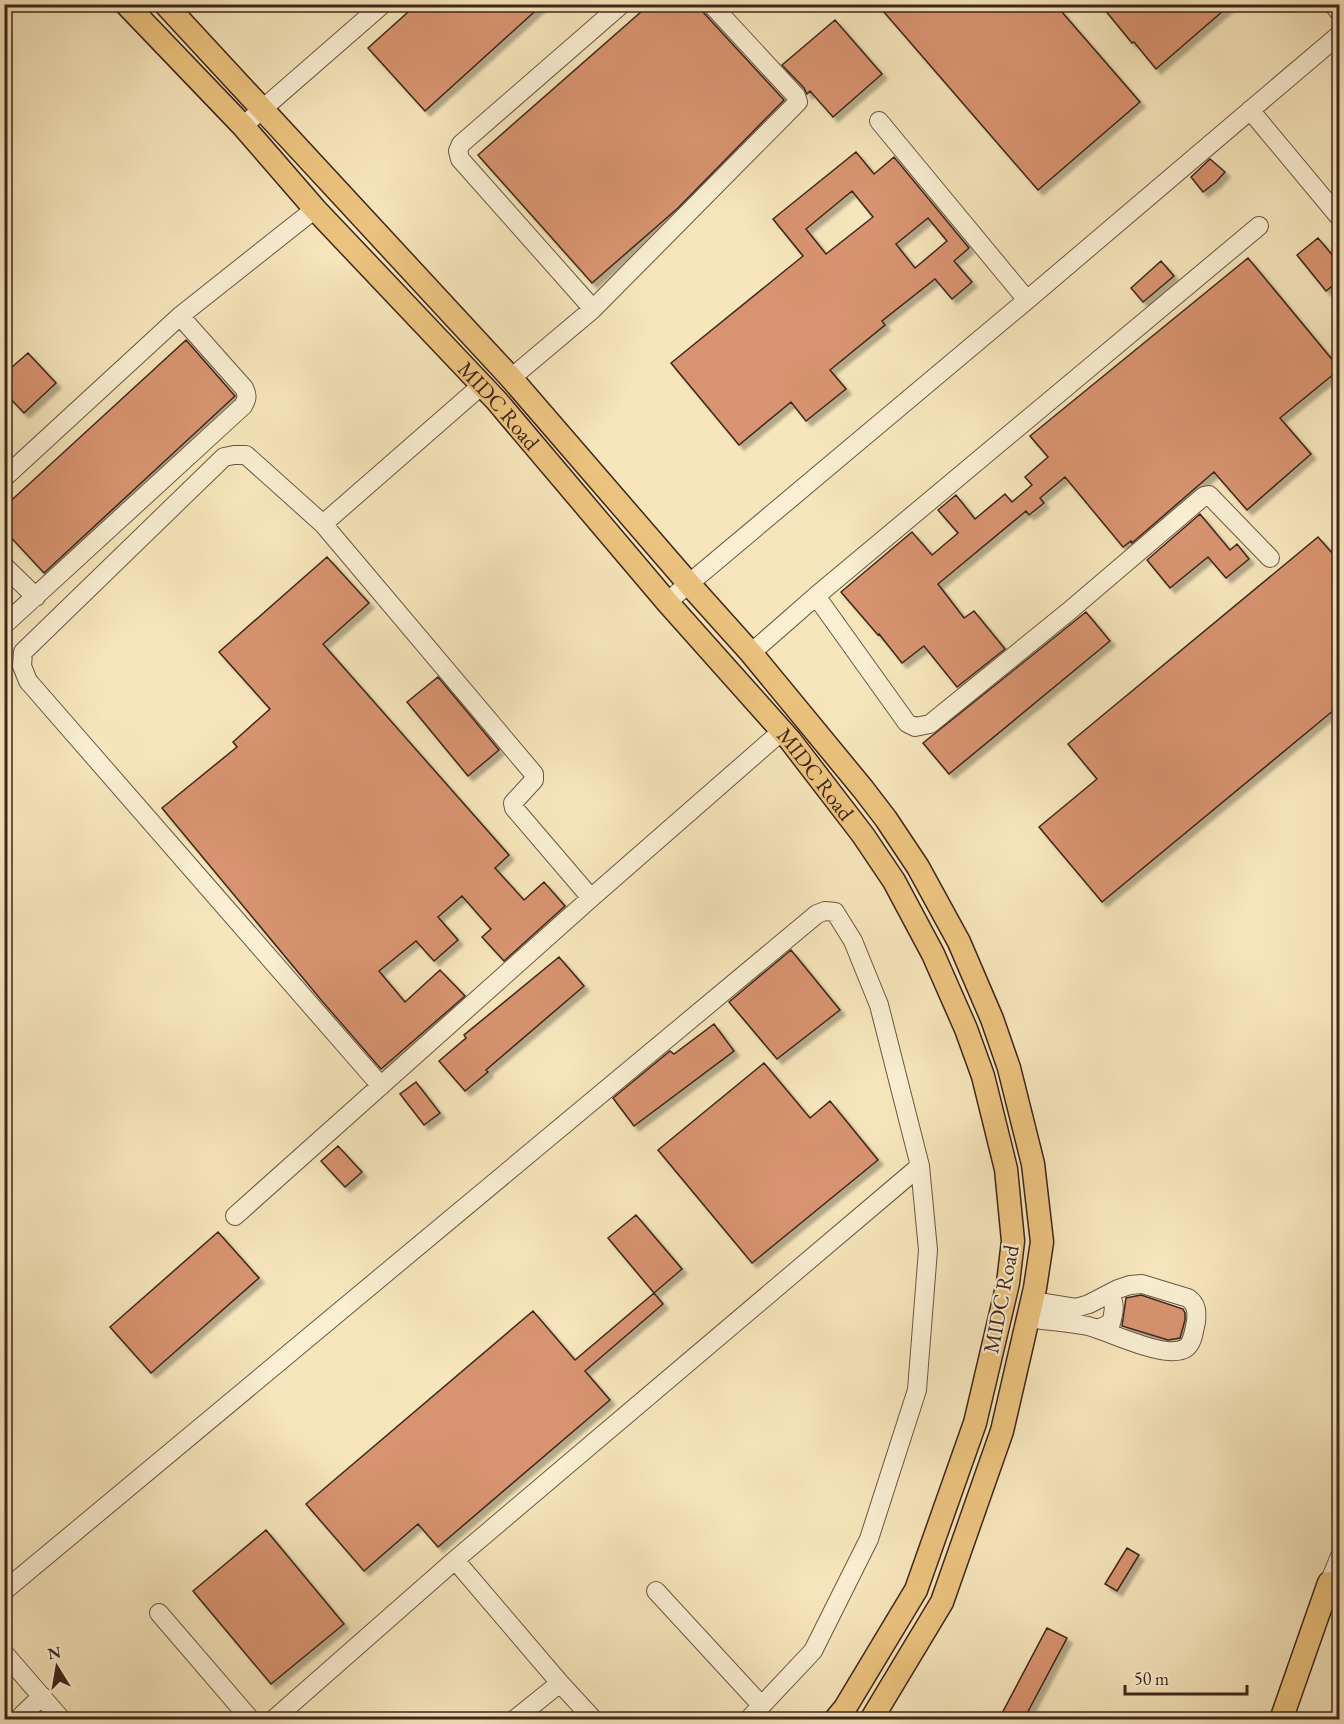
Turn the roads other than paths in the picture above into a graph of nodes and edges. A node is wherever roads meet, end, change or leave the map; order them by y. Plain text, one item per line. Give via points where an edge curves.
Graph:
1 (126, 4) edge
2 (165, 4) edge
3 (383, 4) edge
4 (622, 4) edge
5 (711, 4) edge
6 (1333, 4) edge
7 (1340, 13) edge
8 (1340, 34) edge
9 (263, 109) junction
10 (1250, 110) junction
11 (879, 121) dead end
12 (243, 126) junction
13 (315, 209) junction
14 (1340, 218) edge
15 (1259, 226) dead end
16 (1027, 300) junction
17 (593, 309) junction
18 (180, 316) junction
19 (511, 378) junction
20 (482, 385) junction
21 (4, 478) edge
22 (323, 524) junction
23 (1270, 558) dead end
24 (4, 566) edge
25 (689, 584) junction
26 (36, 597) junction
27 (816, 597) junction
28 (668, 602) junction
29 (4, 626) edge
30 (751, 653) junction
31 (782, 731) junction
32 (591, 898) junction
33 (381, 1086) junction
34 (920, 1166) junction
35 (236, 1216) dead end
36 (1109, 1294) junction
37 (1030, 1310) junction
38 (1098, 1329) junction
39 (1340, 1556) edge
40 (455, 1560) junction
41 (1334, 1583) edge
42 (4, 1591) edge
43 (656, 1591) dead end
44 (159, 1613) dead end
45 (4, 1653) edge
46 (560, 1683) junction
47 (42, 1696) junction
48 (761, 1705) junction
49 (17, 1719) edge
50 (62, 1719) edge
51 (251, 1719) edge
52 (273, 1719) edge
53 (514, 1719) edge
54 (594, 1719) edge
55 (748, 1719) edge
56 (835, 1719) edge
57 (871, 1719) edge
58 (1281, 1719) edge

1 - 12 main road, MIDC Road
2 - 9 main road, MIDC Road
3 - 9 street
4 - 17 street via 461,144 459,151 460,159
5 - 17 street via 798,102
6 - 7 street
8 - 10 street
9 - 12 street
9 - 19 main road, MIDC Road
10 - 14 street
10 - 16 street
11 - 16 street
12 - 13 main road, MIDC Road
13 - 18 street
13 - 20 main road, MIDC Road
15 - 27 street
16 - 25 street
17 - 19 street
18 - 21 street
18 - 26 street via 244,388 247,399
19 - 25 main road, MIDC Road
20 - 22 street
20 - 28 main road, MIDC Road
22 - 32 street via 534,774 534,780 513,803 514,808
22 - 33 street via 246,455 224,457 22,652 22,666 28,681
23 - 27 street via 1209,495 1204,496 930,724 915,727 907,723
24 - 26 street
25 - 28 street
25 - 30 main road, MIDC Road
26 - 29 street
27 - 30 street
28 - 31 main road, MIDC Road
30 - 37 main road, MIDC Road via 886,819 918,867 992,1019 1009,1068 1033,1164 1042,1242
31 - 32 street
31 - 56 main road, MIDC Road via 863,835 894,881 933,954 983,1076 1006,1169 1013,1241 1008,1283 975,1423 916,1590
32 - 33 street
33 - 35 street
34 - 40 street
34 - 42 street via 879,1005 854,941 835,912 817,914
34 - 48 street via 928,1250 917,1390 869,1539 813,1651
36 - 37 street via 1076,1308
36 - 38 street via 1114,1300 1111,1323
36 - 38 street via 1142,1284 1188,1298 1196,1308 1191,1342 1176,1351 1161,1350
37 - 38 street
37 - 57 main road, MIDC Road via 1002,1431 942,1602
39 - 41 street
40 - 46 street
40 - 52 street
41 - 58 main road
43 - 48 street
44 - 51 street
45 - 47 street
46 - 53 street
46 - 54 street
47 - 49 street
47 - 50 street
48 - 55 street

